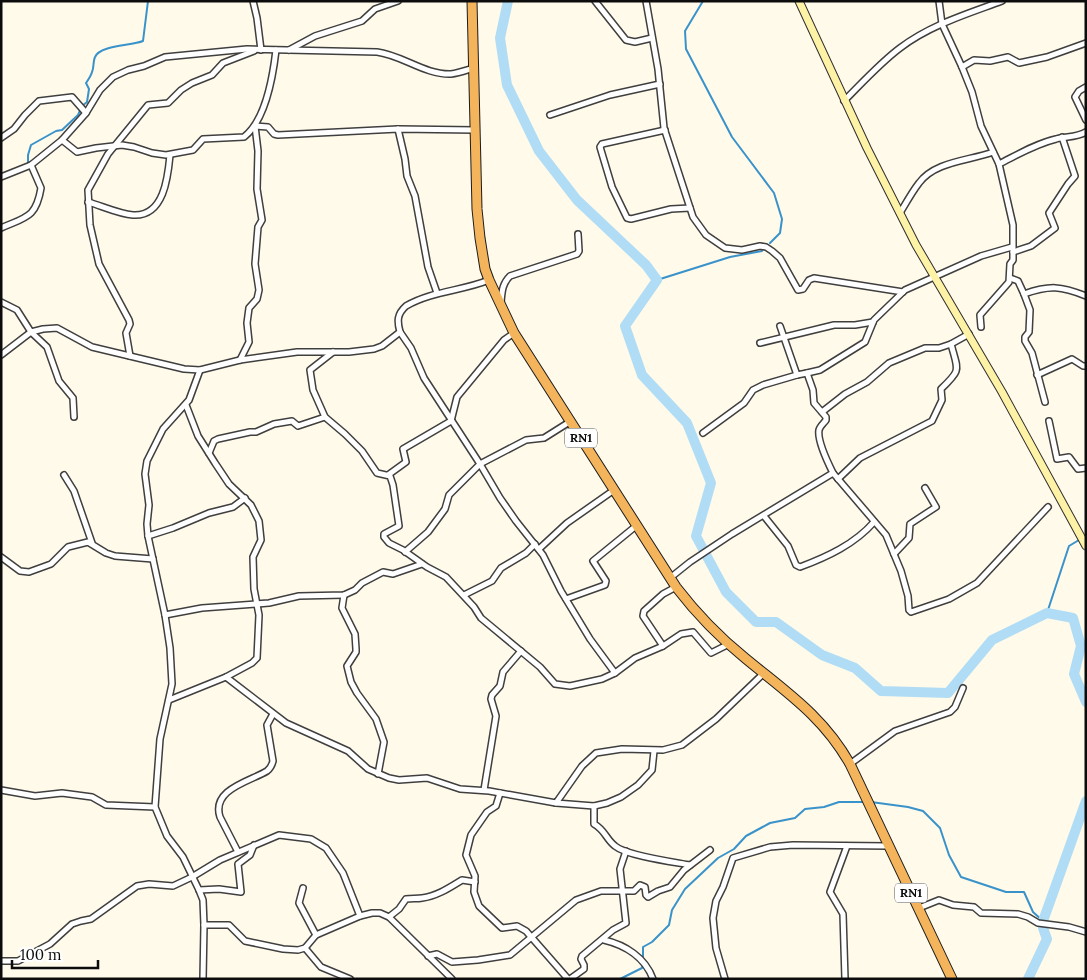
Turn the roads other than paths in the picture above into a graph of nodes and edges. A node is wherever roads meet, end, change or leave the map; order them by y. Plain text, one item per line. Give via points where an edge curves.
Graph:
1 (253, 1) edge
2 (398, 1) edge
3 (472, 1) edge
4 (595, 1) edge
5 (646, 1) edge
6 (799, 1) edge
7 (938, 1) edge
8 (1002, 1) edge
9 (942, 24) junction
10 (652, 38) junction
11 (1086, 43) edge
12 (259, 50) junction
13 (276, 50) junction
14 (288, 50) junction
15 (962, 67) junction
16 (475, 68) junction
17 (660, 84) junction
18 (1086, 87) edge
19 (844, 101) junction
20 (86, 114) junction
21 (550, 116) dead end
22 (1086, 120) edge
23 (255, 126) junction
24 (398, 129) junction
25 (475, 130) junction
26 (665, 130) junction
27 (1086, 132) edge
28 (1062, 137) junction
29 (1, 138) edge
30 (62, 140) junction
31 (116, 146) junction
32 (993, 152) junction
33 (170, 156) junction
34 (998, 164) junction
35 (31, 165) junction
36 (1, 177) edge
37 (88, 202) junction
38 (690, 208) junction
39 (900, 213) junction
40 (1, 228) edge
41 (578, 234) dead end
42 (1013, 249) junction
43 (935, 276) junction
44 (1010, 278) junction
45 (489, 280) junction
46 (437, 292) junction
47 (903, 292) junction
48 (1024, 294) junction
49 (1086, 296) edge
50 (2, 301) edge
51 (500, 305) junction
52 (873, 322) junction
53 (780, 326) dead end
54 (981, 328) dead end
55 (31, 332) junction
56 (400, 332) junction
57 (514, 333) junction
58 (969, 334) junction
59 (783, 337) junction
60 (760, 343) dead end
61 (951, 344) junction
62 (333, 352) junction
63 (1, 355) edge
64 (130, 356) junction
65 (240, 360) junction
66 (1086, 366) edge
67 (200, 370) junction
68 (807, 374) junction
69 (1037, 375) junction
70 (797, 376) junction
71 (1045, 402) dead end
72 (186, 405) junction
73 (822, 412) junction
74 (74, 416) dead end
75 (325, 417) junction
76 (451, 421) junction
77 (571, 421) junction
78 (1049, 421) dead end
79 (703, 433) dead end
80 (209, 453) junction
81 (480, 464) junction
82 (1086, 468) edge
83 (833, 473) junction
84 (64, 474) dead end
85 (388, 474) junction
86 (838, 479) junction
87 (925, 488) dead end
88 (614, 490) junction
89 (245, 498) junction
90 (1048, 506) dead end
91 (764, 516) junction
92 (874, 522) junction
93 (636, 526) junction
94 (148, 536) junction
95 (92, 544) junction
96 (534, 544) junction
97 (1085, 545) edge
98 (538, 549) junction
99 (405, 552) junction
100 (894, 554) junction
101 (1, 557) edge
102 (153, 559) junction
103 (422, 564) junction
104 (670, 578) junction
105 (676, 587) junction
106 (344, 595) junction
107 (464, 595) junction
108 (566, 600) junction
109 (257, 603) junction
110 (165, 615) junction
111 (729, 644) junction
112 (663, 646) junction
113 (521, 651) junction
114 (615, 673) junction
115 (764, 673) junction
116 (226, 677) junction
117 (963, 688) dead end
118 (169, 700) junction
119 (273, 714) junction
120 (654, 751) junction
121 (850, 764) junction
122 (378, 774) junction
123 (1, 790) edge
124 (484, 790) junction
125 (500, 793) junction
126 (556, 803) junction
127 (594, 806) junction
128 (155, 807) junction
129 (254, 845) junction
130 (847, 846) junction
131 (888, 846) junction
132 (710, 850) dead end
133 (626, 851) junction
134 (238, 852) junction
135 (690, 865) junction
136 (192, 876) junction
137 (476, 882) junction
138 (303, 888) dead end
139 (199, 890) junction
140 (622, 891) junction
141 (919, 908) junction
142 (360, 916) junction
143 (389, 916) junction
144 (204, 925) junction
145 (1086, 932) edge
146 (316, 935) junction
147 (532, 938) junction
148 (604, 940) junction
149 (305, 948) junction
150 (428, 956) junction
151 (1, 961) edge
152 (203, 979) edge
153 (350, 979) edge
154 (452, 979) edge
155 (569, 979) edge
156 (653, 979) edge
157 (725, 979) edge
158 (845, 979) edge
159 (952, 979) edge

1 - 12 street
2 - 14 street via 375,9 362,21 315,36
3 - 16 highway, RN1
4 - 10 street via 626,40 636,42
5 - 10 street
6 - 19 main road
7 - 9 street
8 - 9 street
9 - 15 street
9 - 19 street via 916,36 886,58
10 - 17 street
11 - 15 street via 1020,63 1008,57 974,60
12 - 13 street
12 - 20 street via 170,56 128,70 107,82
12 - 31 street via 224,63 212,75 181,90 168,103 148,106
13 - 14 street
13 - 23 street via 271,80
14 - 16 street via 382,53 446,74
15 - 32 street
16 - 25 highway, RN1
17 - 21 street via 610,95
17 - 26 street
18 - 22 street via 1075,97
19 - 39 main road
20 - 29 street via 72,97 39,100 10,134
20 - 30 street
23 - 24 street via 268,127 278,135
23 - 33 street via 244,136 203,139 194,150
23 - 65 street via 257,189 262,220 258,227 255,264 259,290 250,308 247,323 249,342
24 - 25 street
24 - 46 street via 428,266
25 - 45 highway, RN1 via 477,220
26 - 38 street
26 - 38 street via 602,144 600,147 610,179 627,218
27 - 28 street via 1075,137
28 - 34 street
28 - 42 street via 1075,176 1049,213 1055,228 1031,246
30 - 31 street via 76,152
30 - 35 street
31 - 33 street
31 - 37 street via 88,188
32 - 34 street
32 - 39 street via 946,165 929,174 918,183
33 - 37 street via 166,187 149,210 131,215
34 - 42 street via 1012,217
35 - 36 street
35 - 40 street via 41,188 34,212
37 - 64 street via 99,264 129,320 126,333
38 - 47 street via 706,235 725,248 742,250 760,246 772,251 780,258 798,290 814,278
39 - 43 main road
41 - 51 street via 579,251 575,256 510,276 505,281
42 - 43 street via 980,256
42 - 44 street
43 - 47 street
43 - 58 main road
44 - 48 street via 1018,281
44 - 54 street via 980,315
45 - 46 street
45 - 51 highway, RN1
46 - 56 street via 402,309 398,318
47 - 52 street
48 - 49 street via 1043,288 1064,288
48 - 69 street via 1030,310 1029,332 1025,341 1032,353
50 - 55 street via 20,314
51 - 57 highway, RN1
52 - 59 street
52 - 68 street via 865,342 820,370
53 - 59 street
55 - 63 street
55 - 64 street via 57,328 92,347
55 - 74 street via 47,347 60,381 72,394
56 - 62 street via 378,348
56 - 76 street
57 - 76 street via 504,340 457,397
57 - 77 highway, RN1
58 - 61 street
58 - 97 main road
59 - 60 street
59 - 70 street
61 - 73 street via 925,348 889,363
61 - 86 street via 957,371 941,389 942,400 932,421 860,458
62 - 65 street via 313,350
62 - 75 street via 310,372
64 - 67 street via 174,368
65 - 67 street
66 - 69 street via 1072,359
67 - 72 street
68 - 70 street
68 - 73 street via 814,402
69 - 71 street
70 - 79 street via 754,390 744,403
72 - 80 street via 198,436
72 - 94 street via 163,429 147,461
73 - 83 street via 826,418 820,428 820,440
75 - 80 street via 298,426 292,421 277,423 256,432 218,438
75 - 85 street via 365,455 377,473
76 - 81 street
76 - 85 street via 403,449 406,462
77 - 81 street via 544,438 526,440
77 - 88 highway, RN1
78 - 82 street via 1057,459 1069,457 1078,469
80 - 89 street via 230,484
81 - 96 street
81 - 99 street via 449,495 445,509 428,532
83 - 86 street
83 - 91 street
84 - 95 street via 74,491
85 - 99 street via 393,485 399,526 384,537 389,544
86 - 92 street
87 - 100 street via 936,506 910,524 909,538
88 - 93 highway, RN1
88 - 98 street via 567,523
89 - 94 street via 233,506
89 - 109 street via 256,512 261,531 253,558
90 - 100 street via 977,583 950,598 911,612
91 - 92 street via 788,546 797,567 835,552
91 - 104 street via 698,556
92 - 100 street via 886,534
93 - 104 highway, RN1
93 - 108 street via 593,561 606,581 605,585
94 - 102 street
95 - 101 street via 68,547 50,564 29,572 20,571
95 - 102 street via 115,556
96 - 98 street
96 - 107 street via 526,553 501,568 492,581
98 - 108 street
99 - 103 street
102 - 110 street
103 - 106 street via 394,574 383,572
103 - 107 street via 446,577
104 - 105 highway, RN1
105 - 111 highway, RN1 via 696,613
105 - 112 street via 658,598 643,614
106 - 109 street via 299,596
106 - 122 street via 342,608 355,634 356,652 347,666 351,682 376,719 384,742
107 - 113 street via 481,618
108 - 114 street
109 - 110 street
109 - 116 street via 257,658
110 - 118 street via 172,666
111 - 112 street via 711,652 691,632 681,634
111 - 115 highway, RN1
112 - 114 street via 635,658
113 - 114 street via 556,685 574,685
113 - 124 street via 503,672 500,686 491,698 496,716
115 - 120 street via 690,740 674,748
115 - 121 highway, RN1 via 828,730
116 - 118 street
116 - 119 street
117 - 121 street via 956,707 950,712 895,731
118 - 128 street via 159,745
119 - 122 street via 291,726 348,752
119 - 134 street via 267,725 274,761 272,766 268,771 237,784 220,803 218,813
120 - 126 street via 622,749 596,754 582,766
120 - 127 street via 653,767 638,786 621,797
121 - 131 highway, RN1
122 - 124 street via 399,780 427,778 460,789
123 - 128 street via 35,796 62,792 92,797 106,805
124 - 125 street
125 - 126 street
125 - 137 street via 496,806 487,812 471,835 466,850
126 - 127 street
127 - 133 street via 594,824 614,846
128 - 136 street via 167,836
129 - 134 street
129 - 139 street via 250,855 238,864 241,892
129 - 142 street via 283,835 311,839 324,846 343,874
130 - 131 street
130 - 157 street via 770,847 733,858 716,901 713,918 718,958
130 - 158 street via 830,892 843,914
131 - 141 highway, RN1
132 - 135 street
133 - 135 street
133 - 140 street via 620,869
134 - 136 street
135 - 140 street via 670,887 648,897 645,887 640,885 634,891
136 - 139 street
136 - 151 street via 171,886 137,886 91,919 72,924 50,944 18,961
137 - 143 street via 462,880 441,893 406,899
137 - 147 street via 474,892 480,908 502,928 518,926
138 - 146 street via 299,903
139 - 144 street
140 - 147 street via 601,891 576,900
140 - 148 street via 626,923
141 - 145 street via 939,900 974,907 981,913 1018,914 1038,923
141 - 159 highway, RN1
142 - 143 street via 372,912
142 - 146 street
143 - 150 street
144 - 149 street via 229,925 251,943 283,950
144 - 152 street
146 - 149 street
147 - 150 street via 509,956 452,962 437,954
147 - 155 street
148 - 155 street via 582,956 584,969
148 - 156 street via 622,945 640,959
149 - 153 street via 321,967
150 - 154 street

